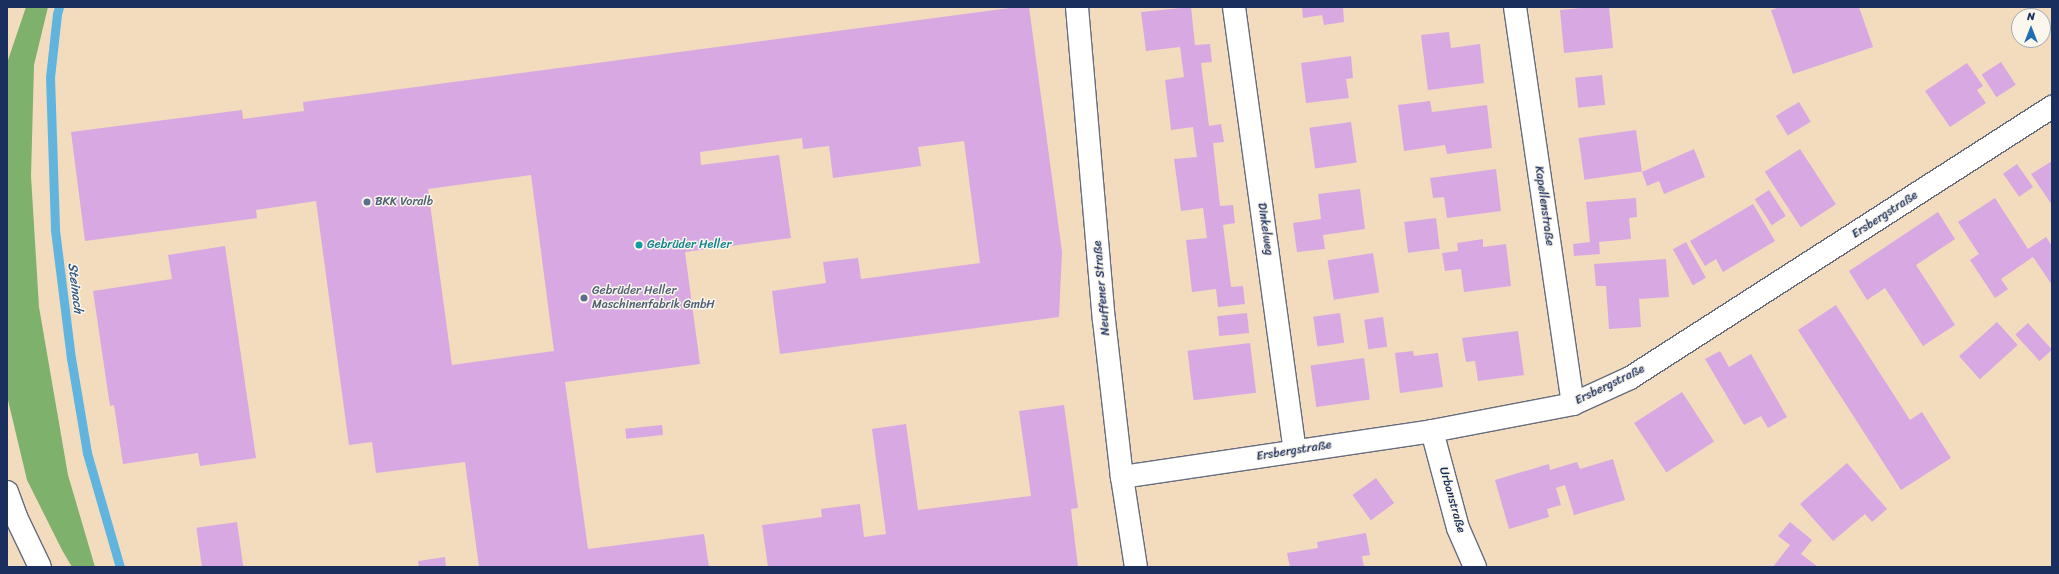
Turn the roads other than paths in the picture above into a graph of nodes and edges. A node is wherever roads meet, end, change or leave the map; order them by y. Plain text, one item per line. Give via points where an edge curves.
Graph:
1 (1077, 7) edge
2 (1234, 7) edge
3 (1515, 7) edge
4 (2052, 107) edge
5 (1573, 404) junction
6 (1432, 430) junction
7 (1295, 450) junction
8 (1122, 477) junction
9 (7, 492) edge
10 (40, 567) edge
11 (1136, 567) edge
12 (1475, 567) edge

1 - 8 street, Neuffener Straße via 1104,320
2 - 7 street, Dinkelweg
3 - 5 street, Kapellenstraße
4 - 5 street, Ersbergstraße via 1630,378
5 - 6 street, Ersbergstraße
6 - 7 street, Ersbergstraße
6 - 12 street, Urbanstraße via 1458,528
7 - 8 street, Ersbergstraße
8 - 11 street, Neuffener Straße
9 - 10 street

